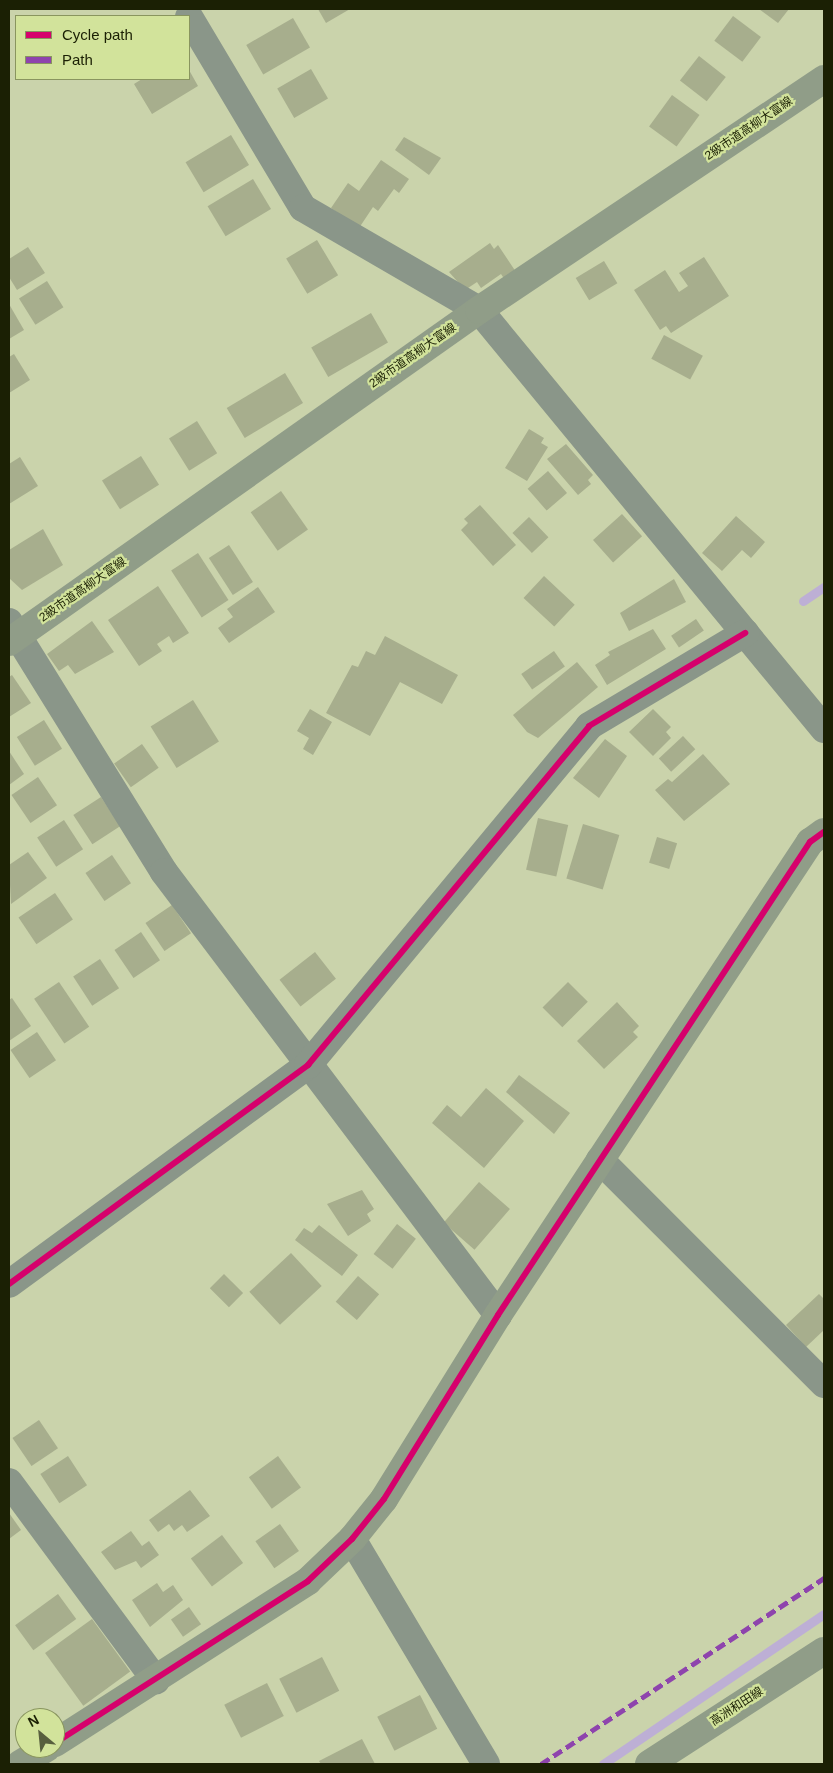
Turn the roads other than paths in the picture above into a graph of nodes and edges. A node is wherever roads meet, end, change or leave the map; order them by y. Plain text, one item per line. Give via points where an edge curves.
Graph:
1 (190, 18) edge
2 (824, 79) edge
3 (479, 310) junction
4 (745, 633) junction
5 (12, 634) edge
6 (824, 729) edge
7 (824, 832) edge
8 (308, 1065) junction
9 (600, 1160) junction
10 (9, 1284) edge
11 (498, 1315) junction
12 (824, 1384) edge
13 (9, 1482) edge
14 (352, 1539) junction
15 (824, 1651) edge
16 (156, 1681) junction
17 (65, 1737) edge
18 (486, 1764) edge
19 (649, 1764) edge

1 - 3 street via 303,208
2 - 3 street, 2級市道高柳大富線
3 - 4 street
3 - 5 street, 2級市道高柳大富線
4 - 6 street
4 - 8 street via 589,726
5 - 8 street via 164,872
7 - 9 street via 810,842
8 - 10 street
8 - 11 street
9 - 11 street
9 - 12 street
11 - 14 street via 384,1500
13 - 16 street
14 - 16 street via 308,1581
14 - 18 street
15 - 19 street, 高洲和田線
16 - 17 street

